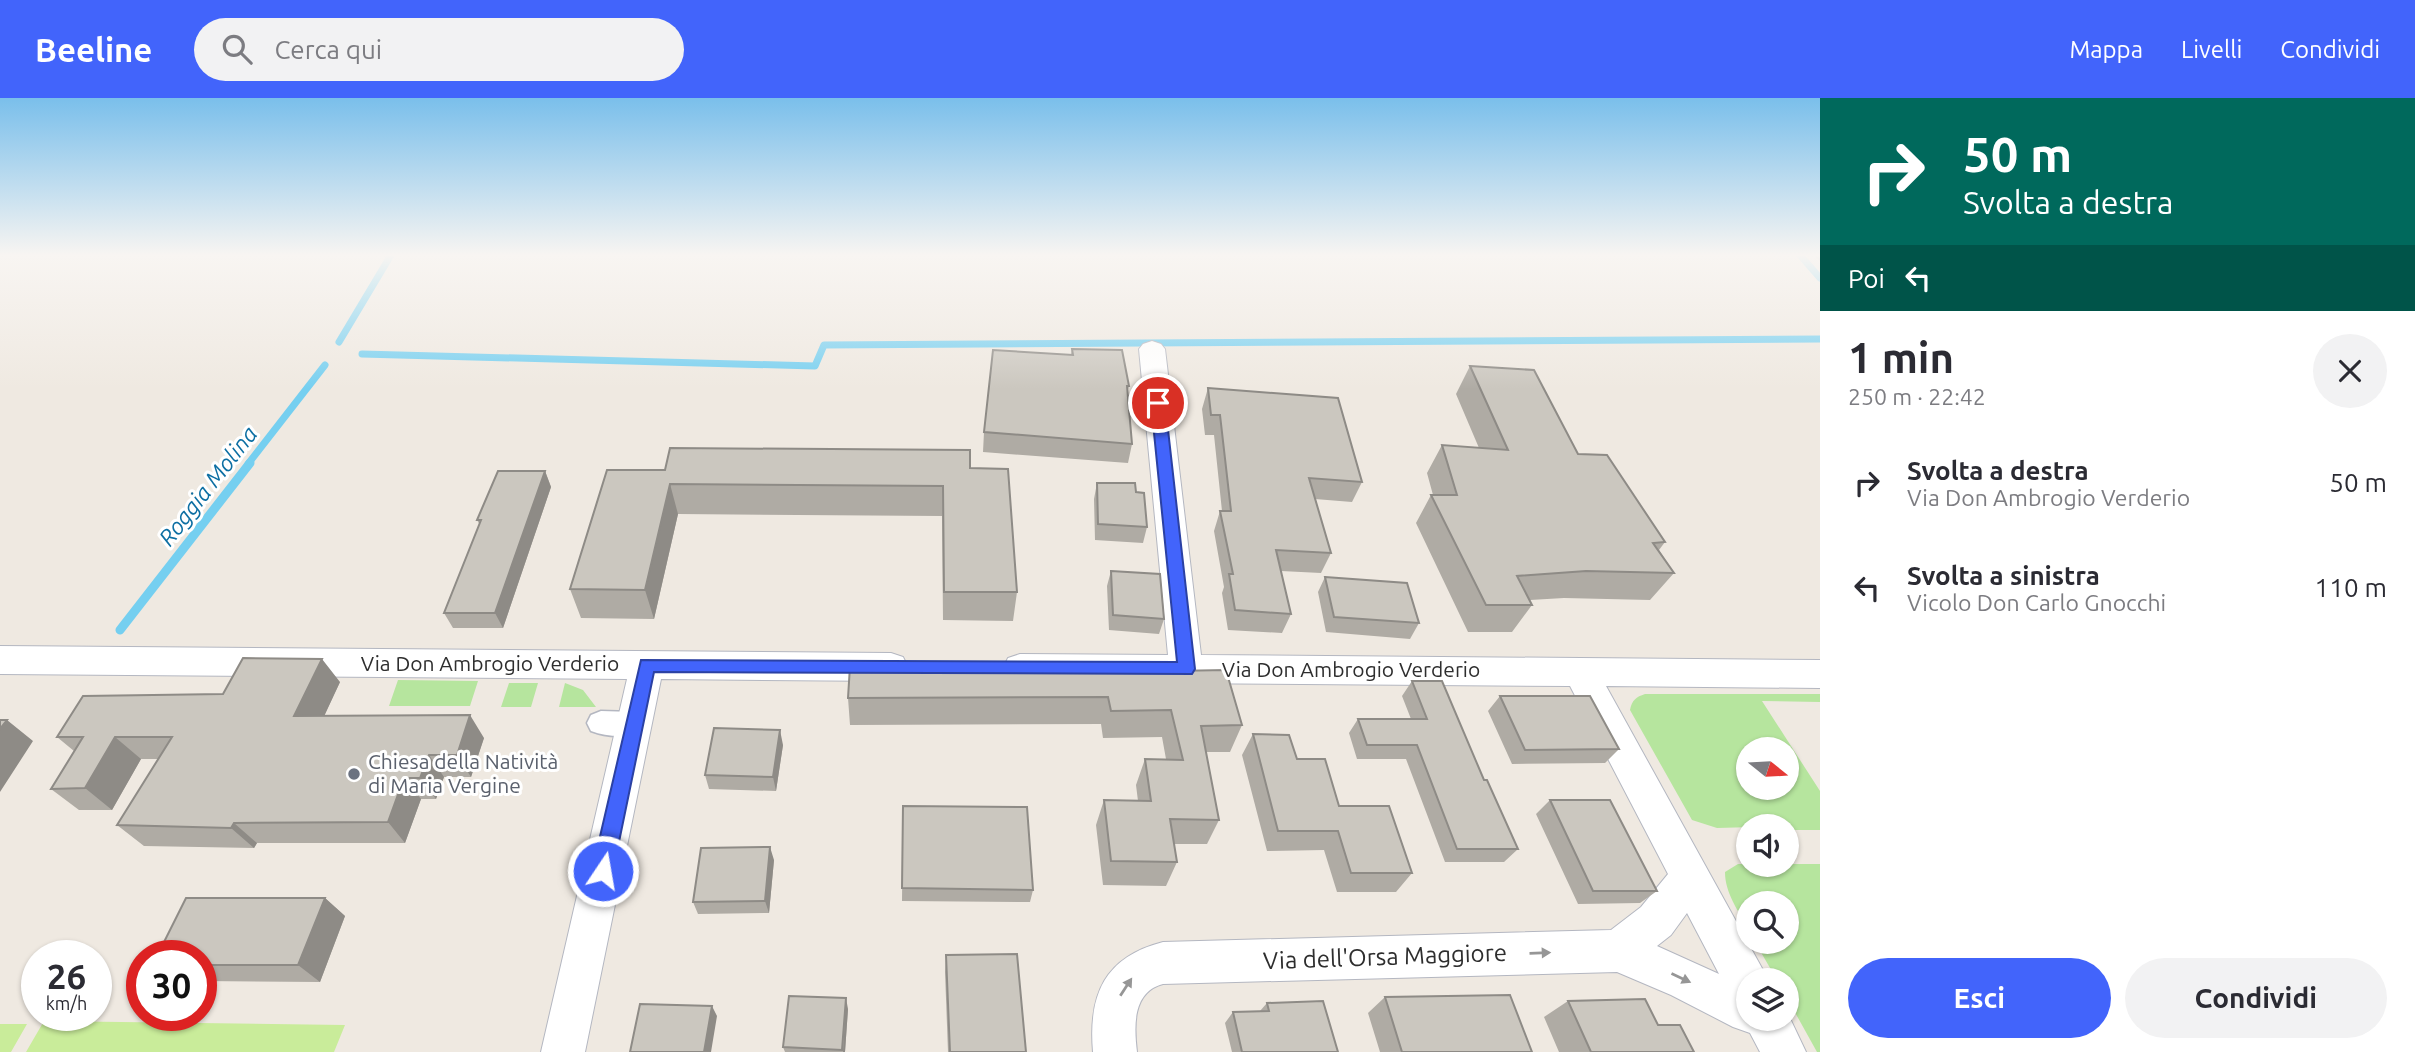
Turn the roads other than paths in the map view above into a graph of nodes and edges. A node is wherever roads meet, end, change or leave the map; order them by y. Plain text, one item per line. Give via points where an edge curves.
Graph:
1 (1152, 349) dead end
2 (0, 660) edge
3 (647, 665) junction
4 (923, 667) edge
5 (993, 667) edge
6 (1186, 669) junction
7 (1580, 672) junction
8 (1820, 674) edge
9 (1690, 877) junction
10 (1618, 951) junction
11 (1739, 968) edge
12 (1736, 1008) edge
13 (563, 1052) edge
14 (1115, 1052) edge

1 - 6 street
2 - 3 street, Via Don Ambrogio Verderio
3 - 4 street, Via Don Ambrogio Verderio
3 - 13 street via 618,723
5 - 6 street, Via Don Ambrogio Verderio
6 - 7 street, Via Don Ambrogio Verderio
7 - 8 street, Via Don Ambrogio Verderio
7 - 9 street
9 - 10 street via 1656,921
9 - 11 street
10 -> 12 street via 1686,980
14 -> 10 street, Via dell'Orsa Maggiore via 1113,1024 1124,986 1153,964

